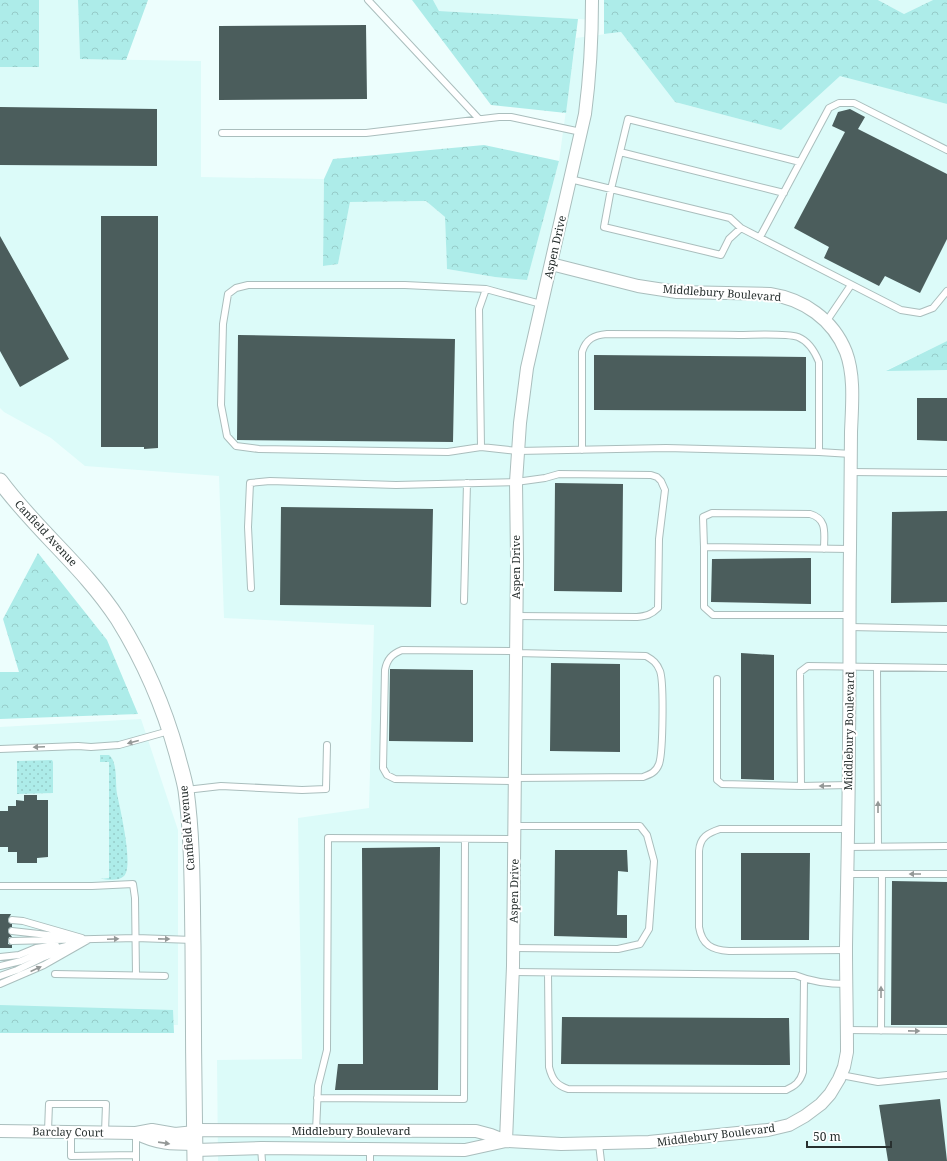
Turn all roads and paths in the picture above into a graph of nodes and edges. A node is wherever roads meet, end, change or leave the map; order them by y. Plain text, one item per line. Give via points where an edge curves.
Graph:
1 (368, 0) edge
2 (592, 0) edge
3 (480, 119) junction
4 (581, 132) junction
5 (222, 133) dead end
6 (947, 150) edge
7 (620, 152) junction
8 (800, 162) junction
9 (570, 179) junction
10 (611, 189) junction
11 (784, 192) junction
12 (741, 228) junction
13 (760, 237) junction
14 (550, 264) junction
15 (851, 285) junction
16 (486, 289) junction
17 (947, 291) edge
18 (542, 304) junction
19 (826, 322) junction
20 (481, 447) junction
21 (582, 450) junction
22 (518, 451) junction
23 (819, 452) junction
24 (851, 454) junction
25 (851, 472) junction
26 (947, 473) edge
27 (516, 482) junction
28 (467, 483) junction
29 (2, 489) edge
30 (704, 547) junction
31 (824, 549) junction
32 (850, 549) junction
33 (251, 588) dead end
34 (464, 601) dead end
35 (516, 616) junction
36 (850, 621) junction
37 (947, 629) edge
38 (516, 652) junction
39 (850, 668) junction
40 (877, 668) junction
41 (947, 668) edge
42 (716, 679) dead end
43 (170, 731) junction
44 (327, 745) dead end
45 (0, 748) edge
46 (515, 780) junction
47 (849, 785) junction
48 (801, 786) junction
49 (186, 790) junction
50 (514, 826) junction
51 (848, 829) junction
52 (465, 839) junction
53 (514, 839) junction
54 (878, 846) junction
55 (947, 846) edge
56 (848, 847) junction
57 (847, 874) junction
58 (882, 874) junction
59 (947, 874) edge
60 (0, 886) edge
61 (12, 920) dead end
62 (12, 931) dead end
63 (136, 938) junction
64 (89, 940) junction
65 (193, 940) junction
66 (12, 941) dead end
67 (513, 948) junction
68 (846, 950) junction
69 (0, 957) edge
70 (0, 966) edge
71 (513, 972) junction
72 (548, 973) junction
73 (55, 974) dead end
74 (136, 975) junction
75 (0, 976) edge
76 (165, 976) dead end
77 (804, 979) junction
78 (0, 984) edge
79 (847, 984) junction
80 (847, 1030) junction
81 (881, 1031) junction
82 (947, 1031) edge
83 (841, 1075) junction
84 (947, 1075) edge
85 (317, 1098) junction
86 (0, 1131) edge
87 (48, 1131) junction
88 (316, 1131) junction
89 (71, 1132) junction
90 (105, 1132) junction
91 (136, 1133) junction
92 (506, 1141) junction
93 (195, 1143) edge
94 (599, 1144) junction
95 (261, 1148) junction
96 (370, 1155) edge
97 (136, 1158) edge
98 (262, 1161) edge
99 (600, 1161) edge

1 - 3 lane
2 - 4 street, Aspen Drive via 589,80
3 - 4 lane via 511,117
3 - 5 lane via 366,133
4 - 9 street, Aspen Drive
6 - 8 lane via 854,103 839,103 829,108
7 - 8 lane via 628,119
7 - 10 lane
7 - 11 lane
8 - 11 lane
9 - 10 lane
9 - 14 street, Aspen Drive
10 - 12 lane via 730,218
10 - 12 lane via 604,227 721,255 730,239
11 - 13 lane
12 - 13 lane
13 - 15 lane
14 - 18 street, Aspen Drive
14 - 19 street, Middlebury Boulevard via 638,286 677,292 783,296 810,308
15 - 17 lane via 902,310 920,313 933,308
15 - 19 lane
16 - 18 lane
16 - 20 lane via 479,309
16 - 20 lane via 405,285 248,285 236,288 228,294 223,324 221,405 227,436 236,446 259,450 448,452
18 - 22 street, Aspen Drive via 527,368
19 - 24 street, Middlebury Boulevard via 842,343 849,364 852,402
20 - 22 lane
21 - 22 lane
21 - 23 lane via 666,448
21 - 23 lane via 582,352 592,338 607,334 753,335 799,338 806,341 817,357
22 - 27 street, Aspen Drive
23 - 24 lane
24 - 25 street, Middlebury Boulevard
25 - 26 lane
25 - 32 street, Middlebury Boulevard
27 - 28 lane
27 - 35 street, Aspen Drive
27 - 35 lane via 559,474 651,475 661,481 665,490 659,539 658,608 654,612 637,617
28 - 33 lane via 396,486 270,480 250,483 248,527
28 - 34 lane
29 - 43 street, Canfield Avenue via 103,597 140,658
30 - 31 lane
30 - 31 lane via 703,518 712,513 810,514 822,520
30 - 36 lane via 704,607 713,615
31 - 32 lane
32 - 36 street, Middlebury Boulevard
35 - 38 street, Aspen Drive
36 - 37 lane
36 - 39 street, Middlebury Boulevard
38 - 46 street, Aspen Drive
38 - 46 lane via 402,650 389,658 384,670 383,768 387,775 394,779
38 - 46 lane via 646,656 655,661 662,683 661,753 659,765 653,774 643,777
39 - 40 lane
39 - 47 street, Middlebury Boulevard
39 - 48 lane via 808,666 800,672
40 - 41 lane
54 -> 40 lane
42 - 48 lane via 717,780 722,784
43 -> 45 lane via 119,745
43 - 49 street, Canfield Avenue
44 - 49 lane via 326,789 221,786
46 - 50 street, Aspen Drive
47 -> 48 lane
47 - 51 street, Middlebury Boulevard
49 - 65 street, Canfield Avenue via 191,846
50 - 53 street, Aspen Drive
50 - 67 lane via 640,826 647,835 654,861 649,929 640,944 618,949
51 - 56 street, Middlebury Boulevard
51 - 68 lane via 720,829 703,837 699,851 699,927 700,934 713,949
52 - 53 lane
52 - 85 lane via 328,838 327,1050
52 - 85 lane via 464,1099
53 - 67 street, Aspen Drive
54 - 55 lane
54 - 56 lane
56 - 57 street, Middlebury Boulevard
57 - 58 lane
57 - 68 street, Middlebury Boulevard
59 -> 58 lane
81 -> 58 lane
60 - 63 lane via 133,884
61 - 64 lane
62 - 64 lane
64 -> 63 lane
63 -> 65 lane
63 - 74 lane
64 - 66 lane
64 - 69 lane via 36,948 19,955
64 - 70 lane via 39,952
64 - 75 lane
78 -> 64 lane via 44,965
65 - 93 street, Canfield Avenue
67 - 71 street, Aspen Drive
68 - 79 street, Middlebury Boulevard
71 - 72 lane
71 - 92 street, Aspen Drive
72 - 77 lane via 795,975
72 - 77 lane via 548,1067 553,1081 568,1089 786,1090 801,1080 803,1072
73 - 74 lane
74 - 76 lane
77 - 79 lane
79 - 80 street, Middlebury Boulevard
80 - 81 lane
80 - 83 street, Middlebury Boulevard via 847,1052
81 -> 82 lane
83 - 84 lane via 878,1082
83 - 94 street, Middlebury Boulevard via 830,1094 813,1111 780,1128 683,1139
85 - 88 lane
86 - 87 street, Barclay Court
87 - 89 street, Barclay Court
87 - 90 lane via 49,1104 106,1104
88 - 92 street, Middlebury Boulevard via 476,1131
88 - 93 street, Middlebury Boulevard
89 - 90 street, Barclay Court
89 - 97 lane via 71,1156
90 - 91 street, Barclay Court
91 - 93 street, Barclay Court via 152,1130 175,1134
91 - 97 lane
92 - 94 street, Middlebury Boulevard
92 - 96 street, Middlebury Boulevard via 465,1150
93 - 95 street, Middlebury Boulevard
94 - 99 lane
95 - 96 street, Middlebury Boulevard
95 - 98 lane

